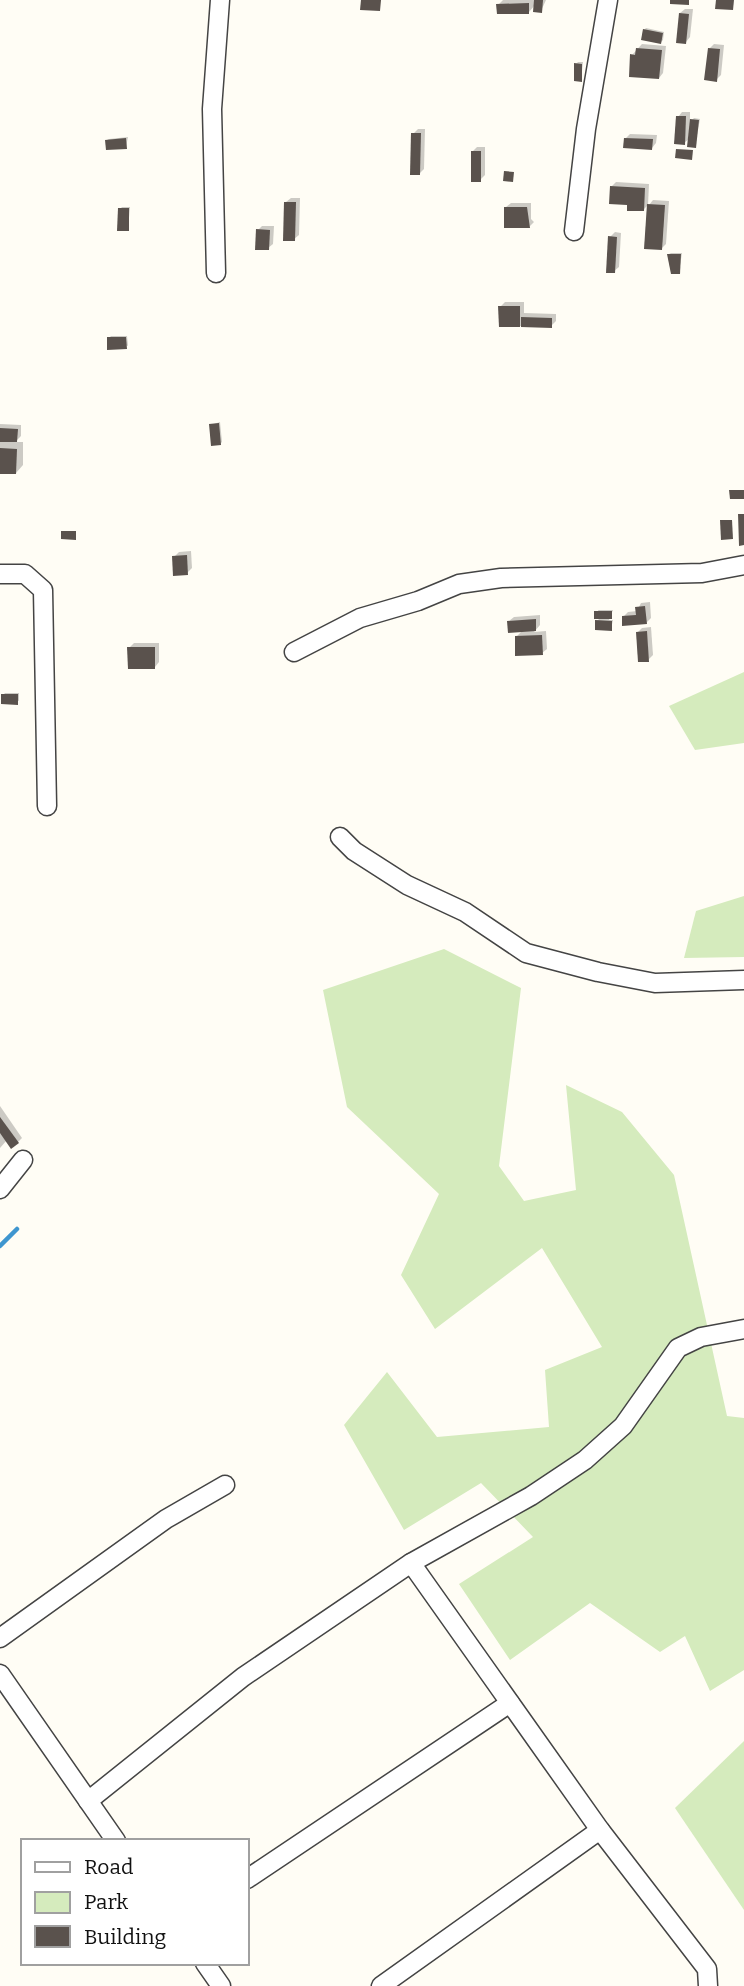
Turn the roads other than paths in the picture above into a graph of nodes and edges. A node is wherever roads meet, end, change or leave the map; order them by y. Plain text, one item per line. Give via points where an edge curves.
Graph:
1 (220, 0) edge
2 (608, 0) edge
3 (574, 231) dead end
4 (216, 273) dead end
5 (744, 565) edge
6 (0, 574) edge
7 (294, 652) dead end
8 (47, 806) dead end
9 (340, 837) dead end
10 (744, 980) edge
11 (23, 1160) dead end
12 (0, 1189) edge
13 (744, 1329) edge
14 (225, 1485) dead end
15 (411, 1563) junction
16 (0, 1639) edge
17 (0, 1674) edge
18 (510, 1703) junction
19 (88, 1801) junction
20 (600, 1830) junction
21 (115, 1839) edge
22 (248, 1878) edge
23 (206, 1965) edge
24 (221, 1986) edge
25 (381, 1986) edge
26 (708, 1986) edge

1 - 4 street via 212,109
2 - 3 street
5 - 7 street via 702,573 501,578 459,584 360,618
6 - 8 street via 25,574 43,590
9 - 10 street via 396,878 465,912 526,953 655,983
11 - 12 street
13 - 15 street via 701,1337 678,1348 622,1426 585,1460
14 - 16 street via 166,1519
15 - 18 street
15 - 19 street via 243,1677
17 - 19 street
18 - 20 street
18 - 22 street
19 - 21 street
20 - 25 street
20 - 26 street via 706,1969
23 - 24 street

